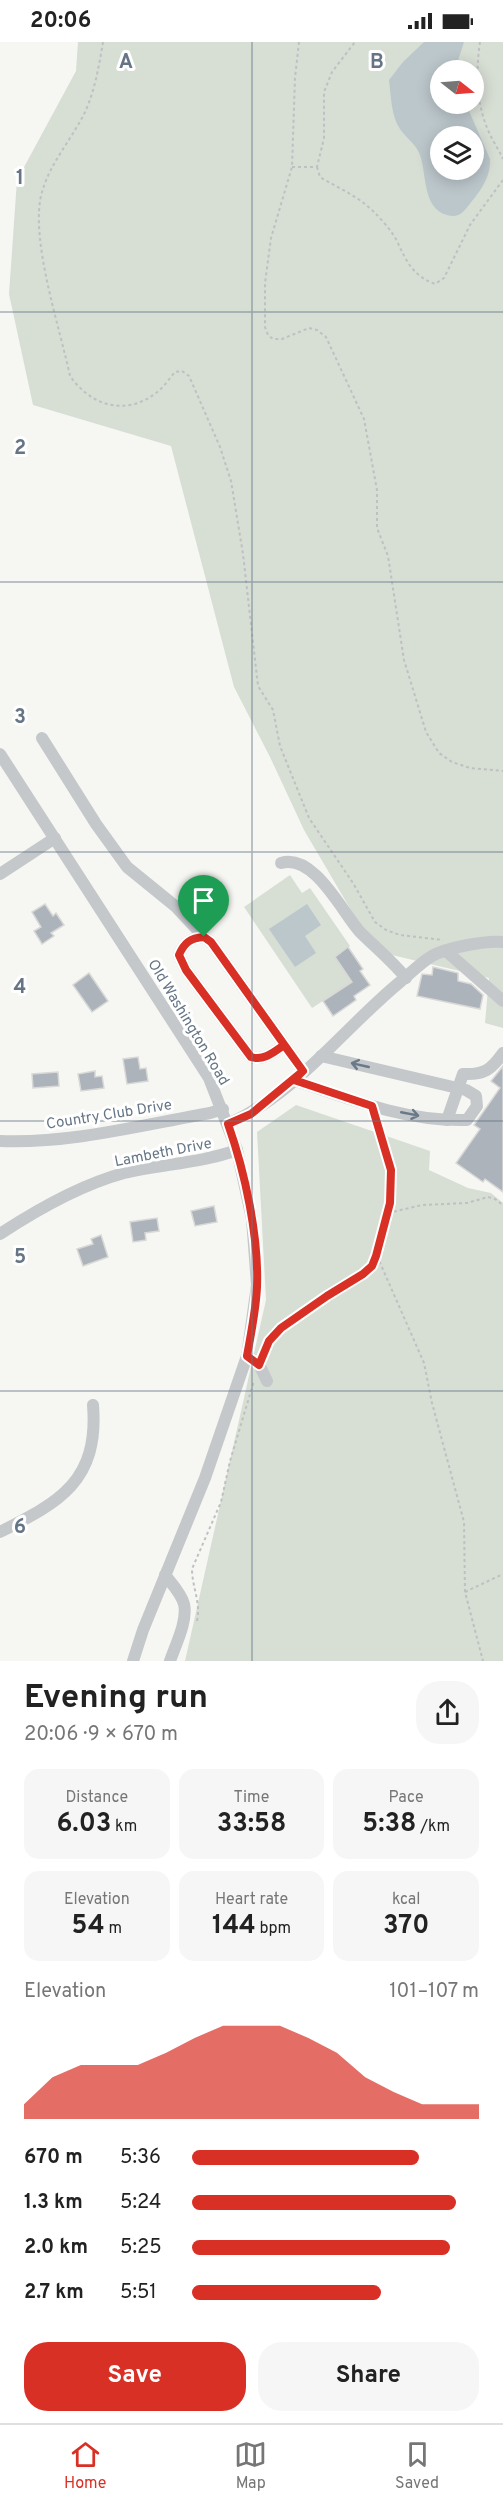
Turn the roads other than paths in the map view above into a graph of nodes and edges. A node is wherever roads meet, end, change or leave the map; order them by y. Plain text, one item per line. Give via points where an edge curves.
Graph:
1 (42, 738) dead end
2 (0, 754) edge
3 (55, 838) junction
4 (281, 863) dead end
5 (0, 874) edge
6 (204, 937) junction
7 (503, 942) edge
8 (451, 949) junction
9 (406, 978) junction
10 (503, 1001) edge
11 (284, 1045) junction
12 (503, 1053) edge
13 (321, 1056) junction
14 (303, 1071) junction
15 (294, 1080) junction
16 (458, 1087) junction
17 (223, 1109) junction
18 (447, 1120) junction
19 (228, 1124) junction
20 (0, 1141) edge
21 (237, 1150) junction
22 (0, 1234) edge
23 (247, 1356) junction
24 (267, 1381) dead end
25 (93, 1405) dead end
26 (0, 1532) edge
27 (165, 1575) junction
28 (133, 1661) edge
29 (170, 1661) edge

1 - 6 street via 127,867 175,906
2 - 3 street, Old Washington Road
3 - 5 street
3 - 17 street, Old Washington Road via 209,1078
4 - 9 street via 299,863 328,887 359,930
6 - 11 street
6 - 11 street via 184,945 179,955 186,970 251,1057 268,1056
7 - 8 street
8 - 9 street via 432,956
8 - 10 street
9 - 13 street
11 - 14 street
12 - 16 street via 490,1070 477,1075 463,1074
13 - 14 street
16 -> 13 street
14 - 15 street
15 -> 18 street via 372,1106
15 - 19 street via 251,1114
16 - 18 street
16 - 18 street via 476,1096 477,1106 467,1120
17 - 19 street, Old Washington Road
17 - 20 street, Country Club Drive via 90,1133
19 - 21 street, Old Washington Road
21 - 22 street, Lambeth Drive via 208,1160 125,1173 102,1181 45,1206
21 - 23 street, Old Washington Road via 252,1219 257,1285
23 - 24 street via 259,1365
23 - 27 street, Old Washington Road via 205,1478
25 - 26 street via 92,1443 77,1478 55,1503
27 - 28 street, Old Washington Road
27 - 29 street via 184,1604

